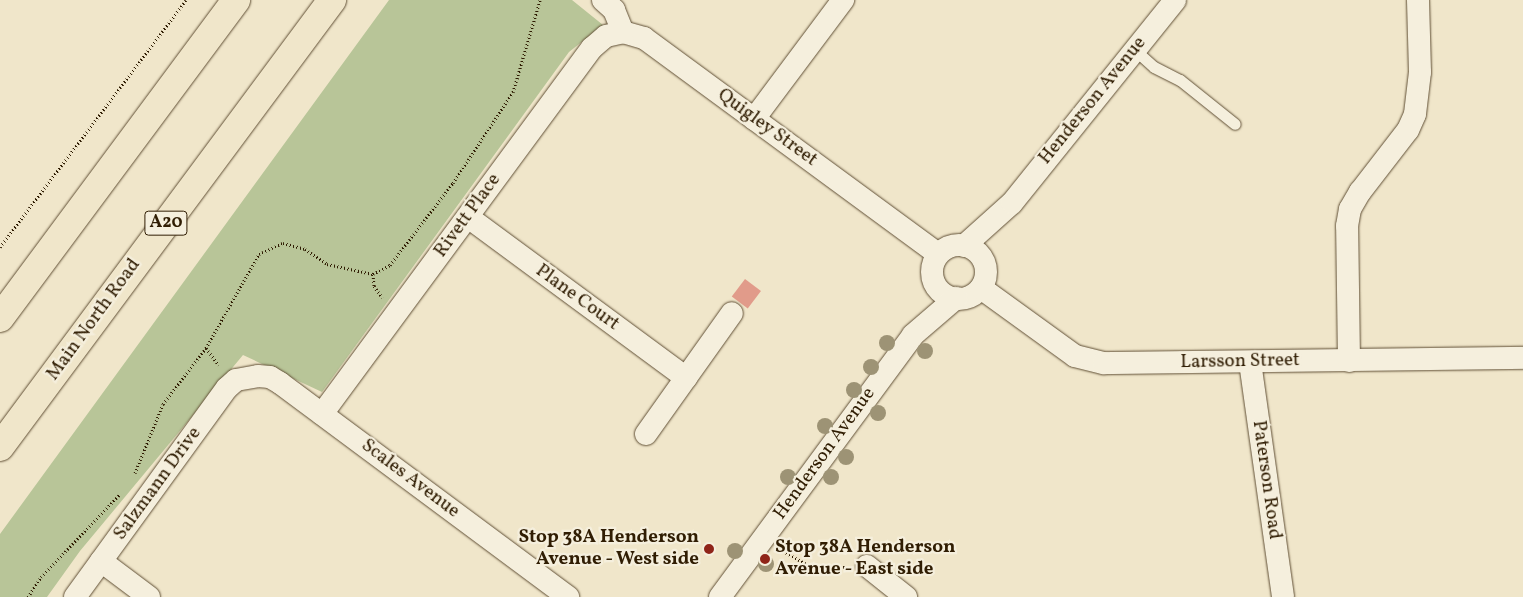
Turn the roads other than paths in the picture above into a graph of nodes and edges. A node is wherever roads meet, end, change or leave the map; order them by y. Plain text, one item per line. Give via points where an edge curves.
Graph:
1 (236, 0) edge
2 (332, 0) edge
3 (603, 0) edge
4 (843, 0) edge
5 (1175, 0) edge
6 (1418, 0) edge
7 (623, 32) junction
8 (1134, 50) junction
9 (754, 119) junction
10 (1235, 124) dead end
11 (1012, 203) junction
12 (468, 217) junction
13 (964, 246) junction
14 (938, 254) junction
15 (984, 262) junction
16 (934, 283) junction
17 (981, 288) junction
18 (956, 298) junction
19 (732, 313) dead end
20 (0, 318) edge
21 (913, 335) junction
22 (1523, 358) edge
23 (1349, 361) junction
24 (1250, 362) junction
25 (246, 377) joint
26 (686, 378) junction
27 (322, 414) junction
28 (646, 434) dead end
29 (0, 447) edge
30 (101, 561) junction
31 (867, 566) road end
32 (75, 597) edge
33 (150, 597) edge
34 (568, 597) edge
35 (720, 597) edge
36 (906, 597) edge
37 (1282, 597) edge

1 - 20 highway
2 - 29 highway, Main North Road / A20
3 - 7 street via 614,10
4 - 9 street
5 - 8 street, Henderson Avenue
6 - 23 street via 1419,81 1415,114 1408,130 1350,208 1347,226
7 - 9 street, Quigley Street via 644,38
7 - 12 street, Rivett Place via 606,36 592,48
8 - 10 lane via 1154,67 1180,80
8 - 11 street, Henderson Avenue
9 - 14 street, Quigley Street
11 - 13 street, Henderson Avenue
11 - 15 street, Henderson Avenue
12 - 26 street, Plane Court
12 - 27 street, Rivett Place
13 - 14 street via 948,247
13 - 15 street via 978,253
14 - 16 street via 932,272
15 - 17 street via 986,274
16 - 18 street via 944,295
16 - 21 street, Henderson Avenue
17 - 18 street via 969,297
17 - 24 street, Larsson Street via 1053,342 1089,361 1128,364
18 - 21 street, Henderson Avenue
19 - 26 street
21 - 35 street, Henderson Avenue
22 - 23 street, Larsson Street
23 - 24 street, Larsson Street
24 - 37 street, Paterson Road
25 - 27 street, Scales Avenue via 270,377
25 - 30 street, Salzmann Drive via 236,380 228,388
26 - 28 street
27 - 34 street, Scales Avenue
30 - 32 street, Salzmann Drive
30 - 33 street
31 - 36 street

